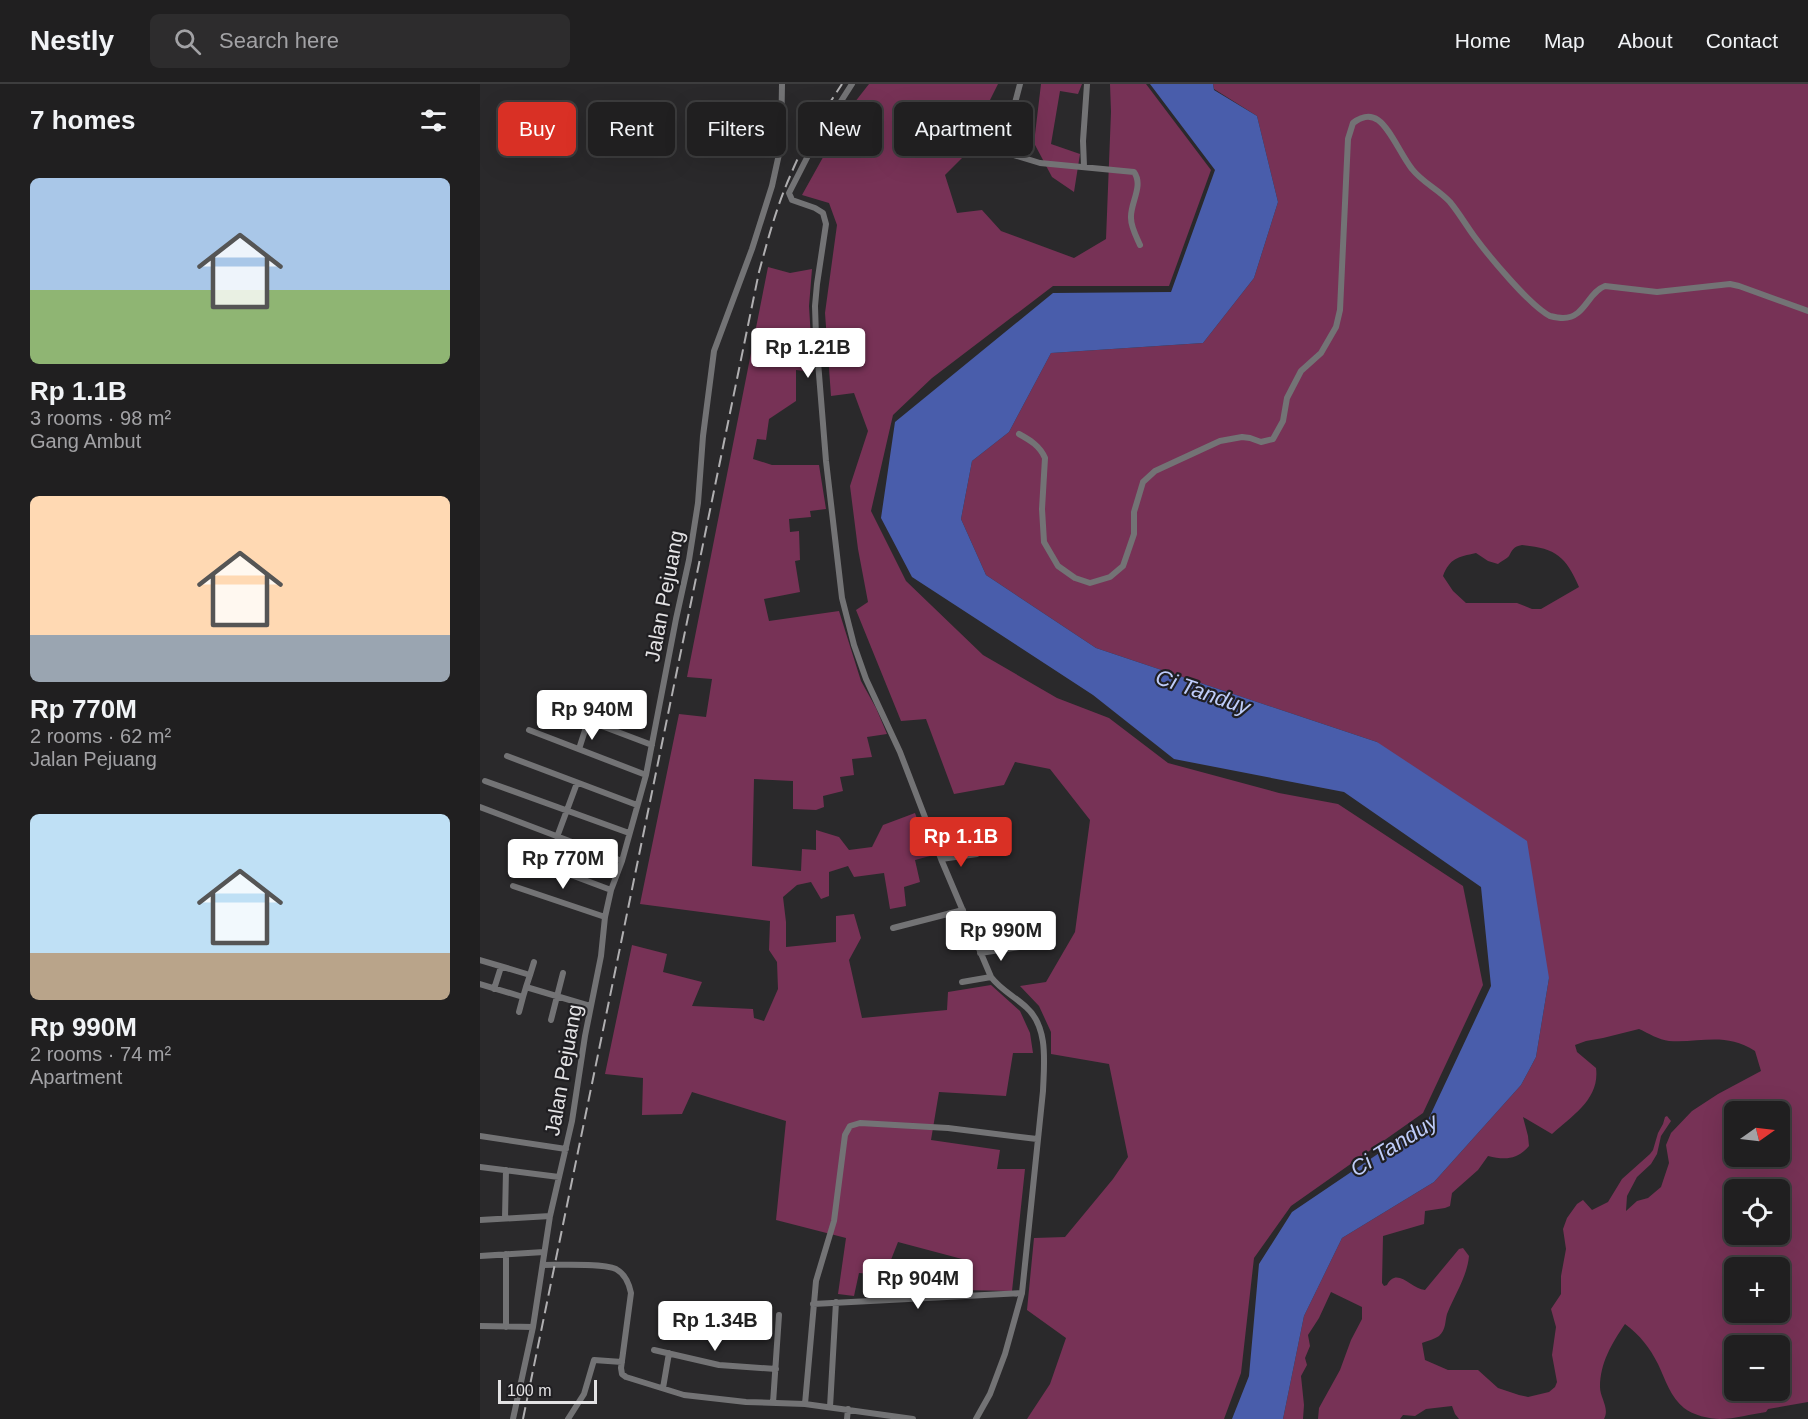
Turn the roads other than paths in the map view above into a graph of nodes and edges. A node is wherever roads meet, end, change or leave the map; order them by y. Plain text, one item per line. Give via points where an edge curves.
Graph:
1 (782, 84) edge
2 (852, 84) edge
3 (1020, 84) edge
4 (1087, 84) edge
5 (1084, 166) junction
6 (1140, 245) dead end
7 (1808, 311) edge
8 (1019, 434) dead end
9 (549, 706) dead end
10 (588, 721) junction
11 (529, 730) dead end
12 (652, 745) junction
13 (579, 749) junction
14 (507, 756) dead end
15 (645, 774) junction
16 (485, 781) dead end
17 (577, 783) junction
18 (637, 805) junction
19 (480, 807) edge
20 (567, 810) junction
21 (629, 834) junction
22 (557, 837) junction
23 (977, 854) dead end
24 (526, 858) dead end
25 (941, 859) junction
26 (622, 861) junction
27 (513, 886) dead end
28 (611, 890) junction
29 (963, 909) junction
30 (605, 917) junction
31 (893, 928) dead end
32 (1019, 947) dead end
33 (980, 953) junction
34 (480, 960) edge
35 (534, 962) dead end
36 (501, 967) junction
37 (563, 974) dead end
38 (530, 975) junction
39 (991, 977) junction
40 (962, 982) dead end
41 (480, 984) edge
42 (526, 987) junction
43 (494, 989) junction
44 (557, 996) junction
45 (523, 997) junction
46 (590, 1006) junction
47 (519, 1012) dead end
48 (551, 1020) dead end
49 (480, 1136) edge
50 (1037, 1140) junction
51 (566, 1149) junction
52 (480, 1167) edge
53 (506, 1170) junction
54 (559, 1177) junction
55 (550, 1216) junction
56 (505, 1218) junction
57 (480, 1220) edge
58 (544, 1252) junction
59 (506, 1254) junction
60 (480, 1256) edge
61 (543, 1265) junction
62 (1022, 1293) junction
63 (836, 1302) junction
64 (813, 1304) junction
65 (779, 1315) dead end
66 (480, 1326) edge
67 (506, 1327) junction
68 (532, 1327) junction
69 (654, 1350) dead end
70 (669, 1353) junction
71 (622, 1362) junction
72 (776, 1369) junction
73 (663, 1388) junction
74 (773, 1403) junction
75 (805, 1404) junction
76 (830, 1407) junction
77 (848, 1409) junction
78 (513, 1419) edge
79 (568, 1419) edge
80 (847, 1419) edge
81 (914, 1419) edge
82 (976, 1419) edge

1 - 12 street, Jalan Pejuang via 781,144 772,186 714,351 689,561
2 - 25 street via 814,142 789,193 792,200 823,213 826,224 815,306 816,337 842,598 866,679 896,743
3 - 5 street via 1002,141 1004,152 1040,163
4 - 5 street
5 - 6 street via 1136,173 1138,185 1131,217
7 - 8 street via 1730,284 1657,292 1605,286 1598,288 1576,314 1564,318 1549,315 1521,291 1449,201 1412,170 1381,122 1364,117 1353,123 1348,139 1336,327 1322,353 1301,371 1273,439 1261,442 1242,437 1220,441 1155,471 1143,482 1134,512 1134,534 1123,566 1110,577 1090,583 1058,566 1044,542 1045,458
9 - 10 street
10 - 12 street
10 - 13 street
11 - 13 street
12 - 15 street, Jalan Pejuang
13 - 15 street
14 - 17 street
15 - 18 street, Jalan Pejuang
16 - 20 street
17 - 18 street
17 - 20 street
18 - 21 street, Jalan Pejuang
19 - 22 street
20 - 21 street
20 - 22 street
21 - 26 street, Jalan Pejuang
22 - 26 street
23 - 25 street
24 - 28 street
25 - 29 street
26 - 28 street, Jalan Pejuang
27 - 30 street
28 - 30 street, Jalan Pejuang
29 - 31 street
29 - 33 street
30 - 46 street, Jalan Pejuang
32 - 33 street
33 - 39 street
34 - 36 street
35 - 38 street
36 - 38 street
36 - 43 street
37 - 44 street
38 - 42 street
39 - 40 street
39 - 50 street via 1028,1008 1042,1036 1043,1091
41 - 43 street
42 - 44 street
42 - 45 street
43 - 45 street
44 - 46 street
44 - 48 street
45 - 47 street
46 - 51 street, Jalan Pejuang
49 - 51 street
50 - 62 street
50 - 64 street via 948,1128 860,1123 850,1126 845,1135 834,1221
51 - 54 street, Jalan Pejuang
52 - 53 street
53 - 54 street
53 - 56 street
54 - 55 street, Jalan Pejuang
55 - 56 street
55 - 58 street, Jalan Pejuang
56 - 57 street
58 - 59 street
58 - 61 street, Jalan Pejuang
59 - 60 street
59 - 67 street
61 - 68 street, Jalan Pejuang
61 - 71 street via 606,1266 622,1275 631,1293
62 - 63 street
62 - 82 street via 1005,1354
63 - 64 street
63 - 76 street
64 - 75 street
65 - 72 street
66 - 67 street
67 - 68 street
68 - 78 street, Jalan Pejuang
69 - 70 street
70 - 72 street via 719,1365
70 - 73 street
71 - 73 street via 622,1374 626,1377
71 - 79 street via 594,1360 584,1394
72 - 74 street
73 - 74 street via 684,1395
74 - 75 street
75 - 76 street
76 - 77 street
77 - 80 street
77 - 81 street

